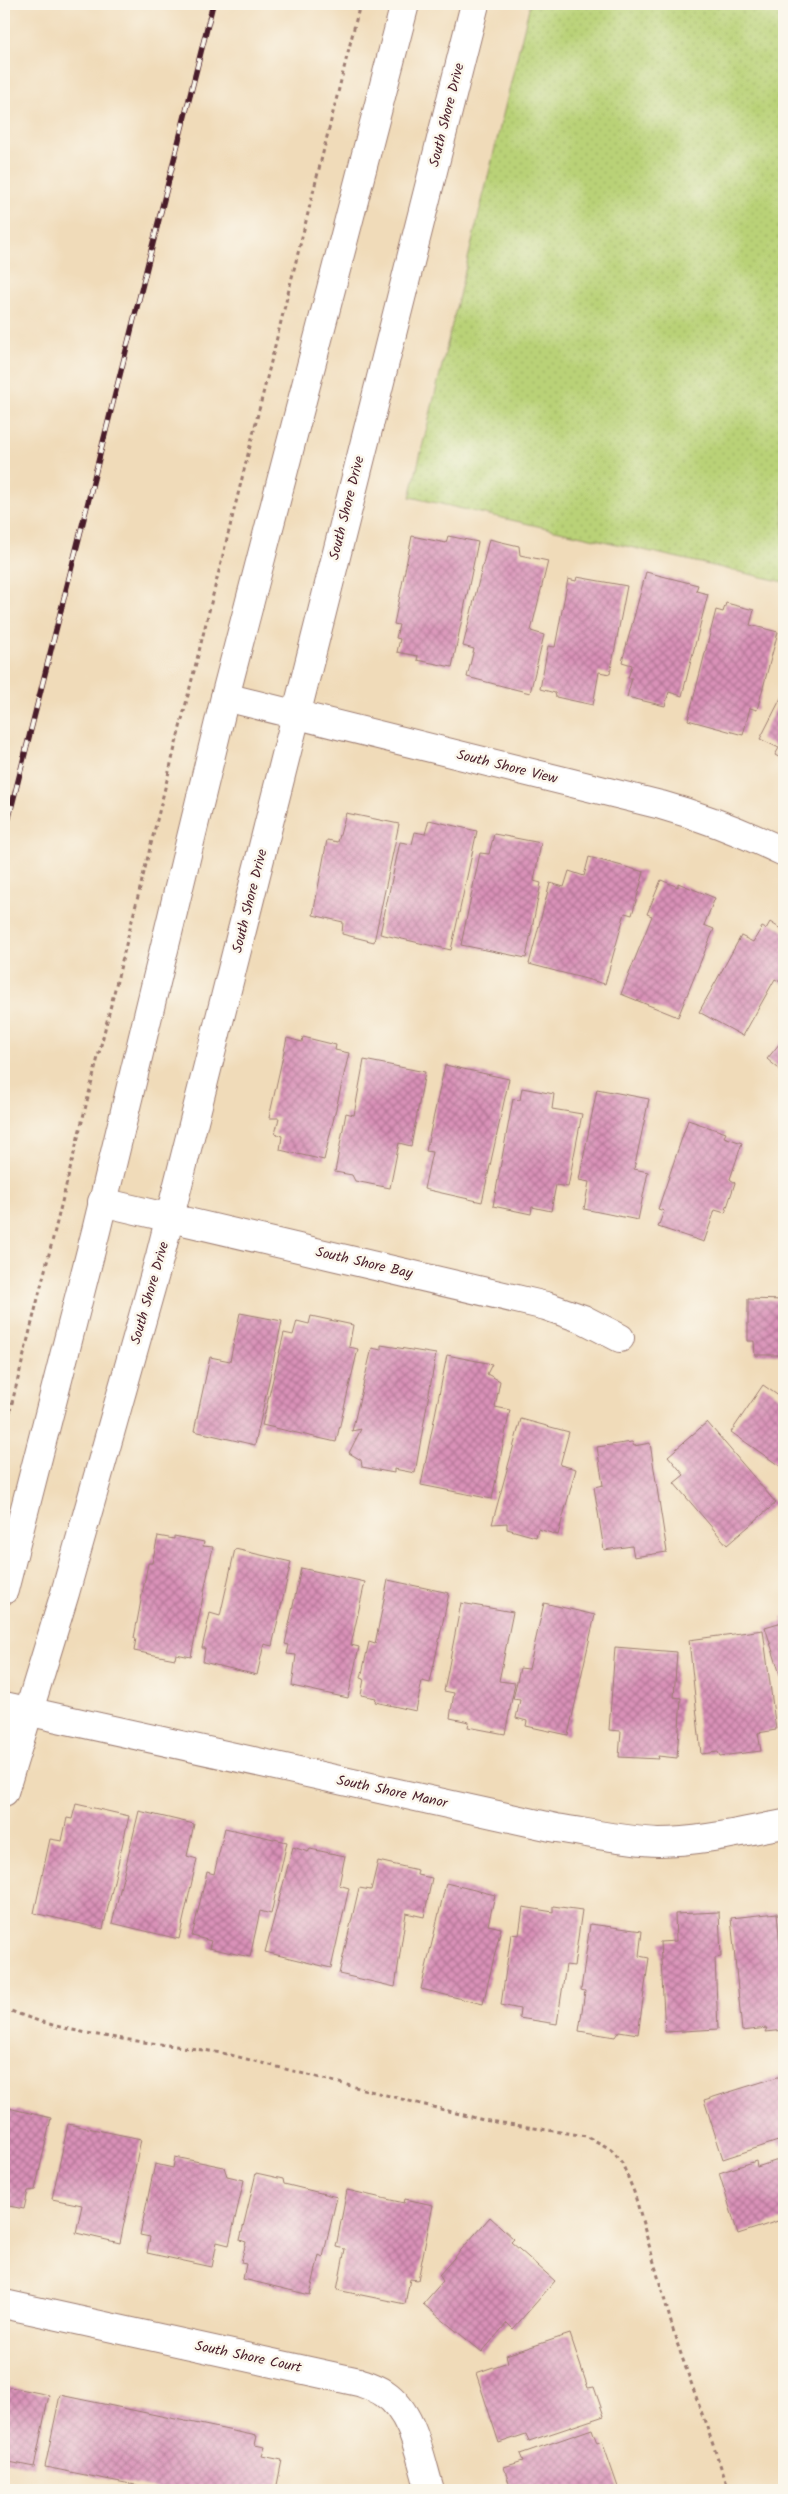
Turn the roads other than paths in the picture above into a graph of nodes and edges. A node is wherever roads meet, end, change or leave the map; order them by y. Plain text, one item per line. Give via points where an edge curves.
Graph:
1 (405, 4) edge
2 (475, 4) edge
3 (225, 697) junction
4 (295, 715) junction
5 (784, 852) edge
6 (102, 1202) junction
7 (170, 1217) junction
8 (620, 1338) dead end
9 (4, 1590) edge
10 (16, 1709) edge
11 (4, 1792) edge
12 (784, 1824) edge
13 (4, 2304) edge
14 (430, 2490) edge

1 - 3 street
2 - 4 street, South Shore Drive
3 - 4 street, South Shore View
3 - 6 street
4 - 5 street, South Shore View via 678,810 748,834
4 - 7 street, South Shore Drive
6 - 7 street, South Shore Bay
6 - 9 street
7 - 8 street, South Shore Bay via 546,1306 583,1319
7 - 10 street, South Shore Drive
10 - 11 street, South Shore Drive
10 - 12 street, South Shore Manor via 556,1828 610,1837 659,1842
13 - 14 street, South Shore Court via 359,2382 384,2393 403,2412

